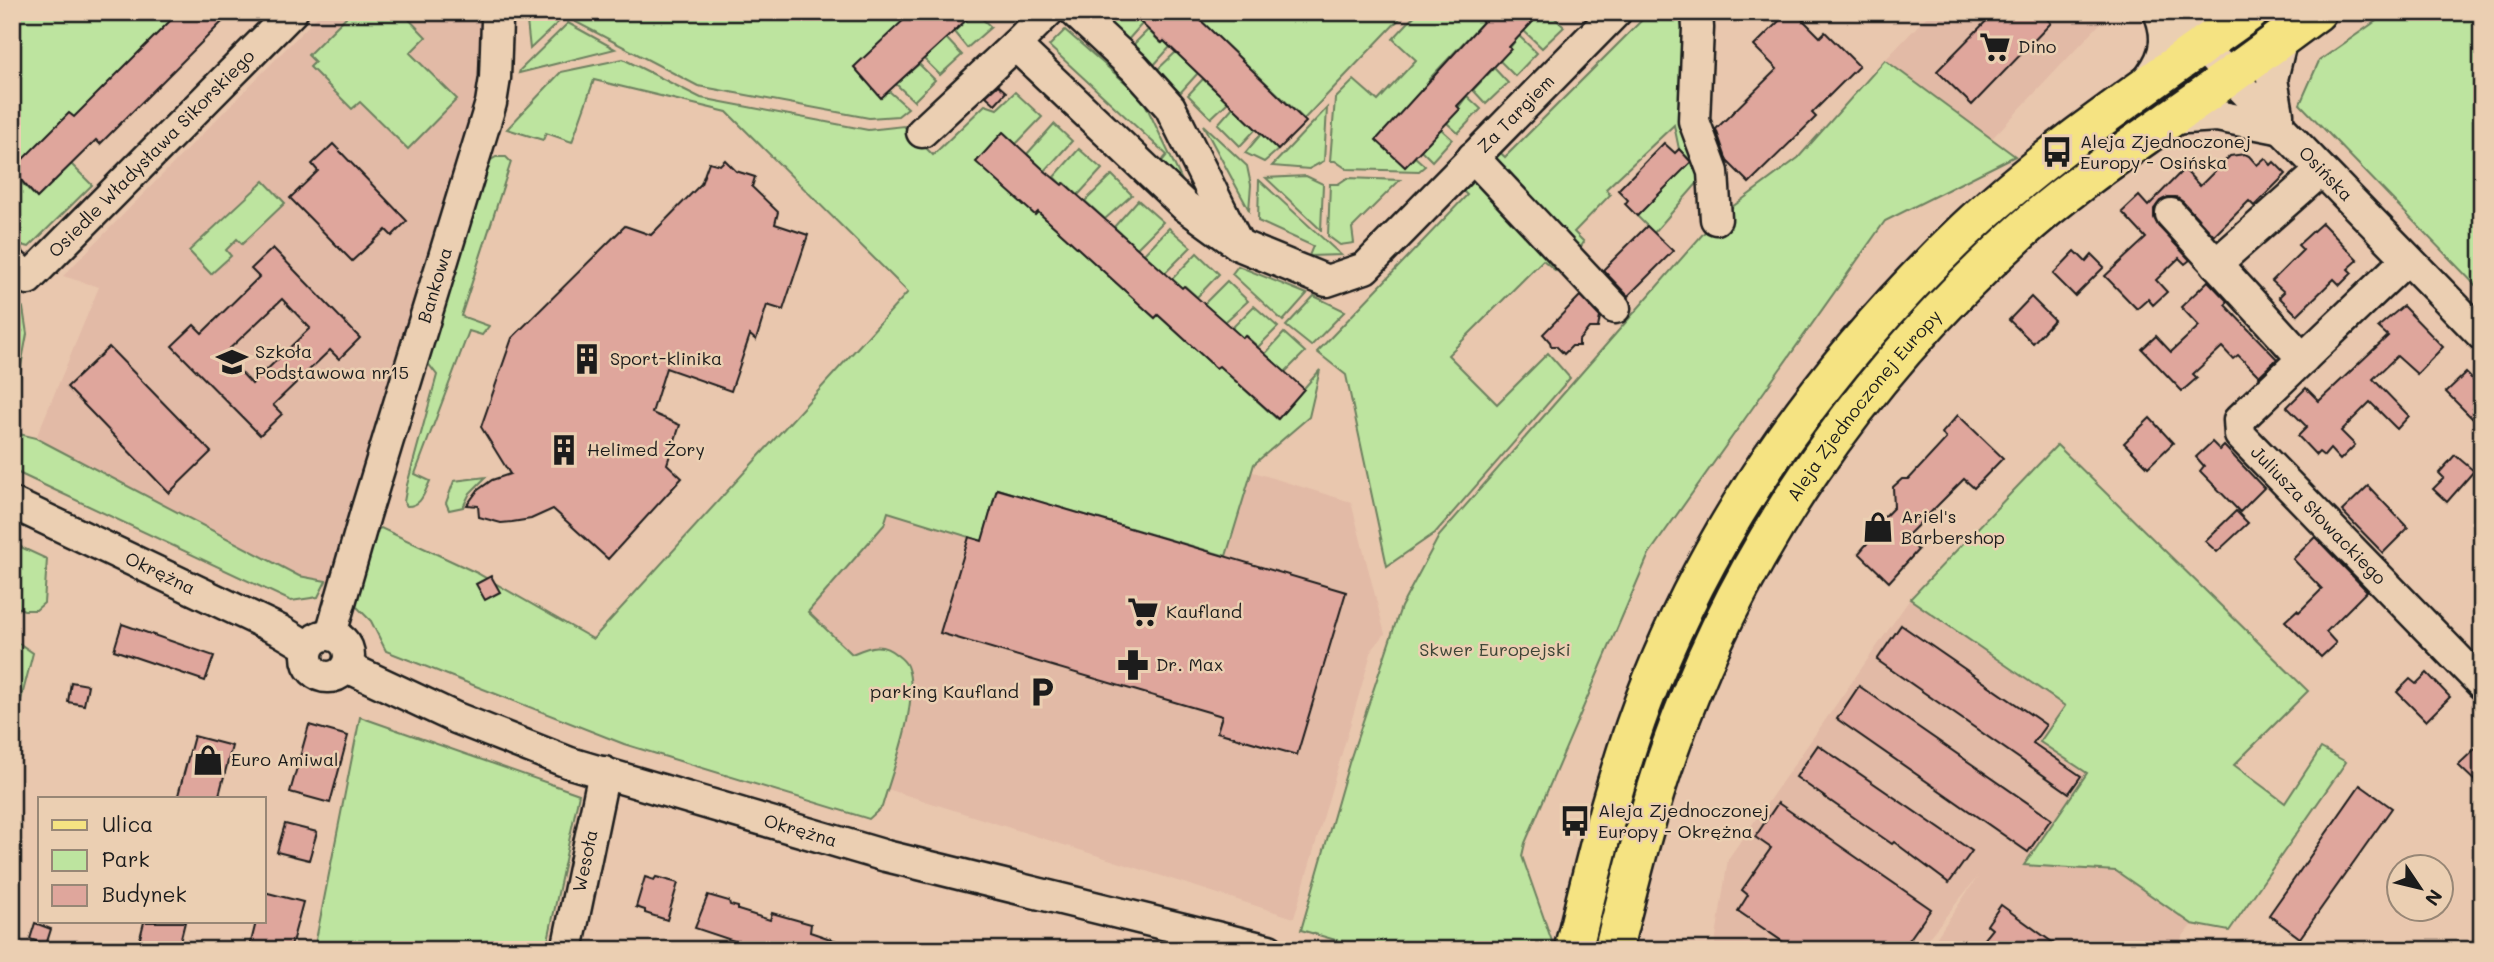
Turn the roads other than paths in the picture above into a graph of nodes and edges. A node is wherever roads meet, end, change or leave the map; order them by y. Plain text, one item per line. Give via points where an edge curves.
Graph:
1 (292, 12) edge
2 (496, 12) edge
3 (1048, 12) edge
4 (1075, 12) edge
5 (1616, 12) edge
6 (1697, 12) edge
7 (2159, 12) edge
8 (2168, 12) edge
9 (2180, 12) edge
10 (2241, 12) edge
11 (2250, 12) edge
12 (2317, 12) edge
13 (2282, 38) junction
14 (1015, 45) junction
15 (2202, 47) junction
16 (2228, 76) junction
17 (2137, 93) junction
18 (2169, 119) junction
19 (2278, 128) junction
20 (922, 132) dead end
21 (1473, 157) junction
22 (2321, 170) junction
23 (2171, 214) dead end
24 (1716, 219) dead end
25 (1239, 245) junction
26 (2407, 259) junction
27 (12, 264) edge
28 (2216, 264) junction
29 (1615, 308) dead end
30 (2482, 335) edge
31 (2303, 359) junction
32 (12, 503) edge
33 (319, 641) junction
34 (2482, 684) edge
35 (604, 772) junction
36 (1181, 939) edge
37 (1573, 949) edge
38 (567, 950) edge
39 (1269, 950) edge
40 (1614, 950) edge

1 - 27 street, Osiedle Władysława Sikorskiego via 28,279
2 - 33 street, Bankowa via 491,103 365,515
3 - 14 street
4 - 25 street via 1170,107
5 - 21 street, Za Targiem
6 - 24 street via 1694,121 1713,172
7 - 17 street via 2165,46 2160,65
8 - 15 street, Osińska
9 - 10 street via 2224,18
11 - 15 main road
12 - 13 main road, Aleja Zjednoczonej Europy
13 - 16 main road, Aleja Zjednoczonej Europy
13 - 19 street via 2272,79
14 - 20 street
14 - 25 street via 1185,206
15 - 16 street, Osińska
15 - 17 main road
16 - 18 main road, Aleja Zjednoczonej Europy
16 - 19 street, Osińska
17 - 37 main road via 2047,161 1931,264 1861,339 1767,466 1698,581 1651,682 1620,772
18 - 19 street via 2217,116
18 - 40 main road, Aleja Zjednoczonej Europy via 2017,235 1976,274 1854,408 1807,476 1746,576 1690,695 1648,814
19 - 22 street, Osińska
21 - 25 street via 1365,268 1327,281
21 - 29 street, Za Targiem
22 - 26 street, Osińska
22 - 28 street
23 - 28 street
26 - 30 street, Osińska
26 - 31 street, Juliusza Słowackiego
28 - 31 street
31 - 34 street, Juliusza Słowackiego via 2239,420 2240,435
32 - 33 street, Okrężna via 281,631
33 - 35 street, Okrężna via 343,640 349,653 347,667 456,718
35 - 36 street, Okrężna
35 - 38 street, Wesoła
36 - 39 street, Okrężna

